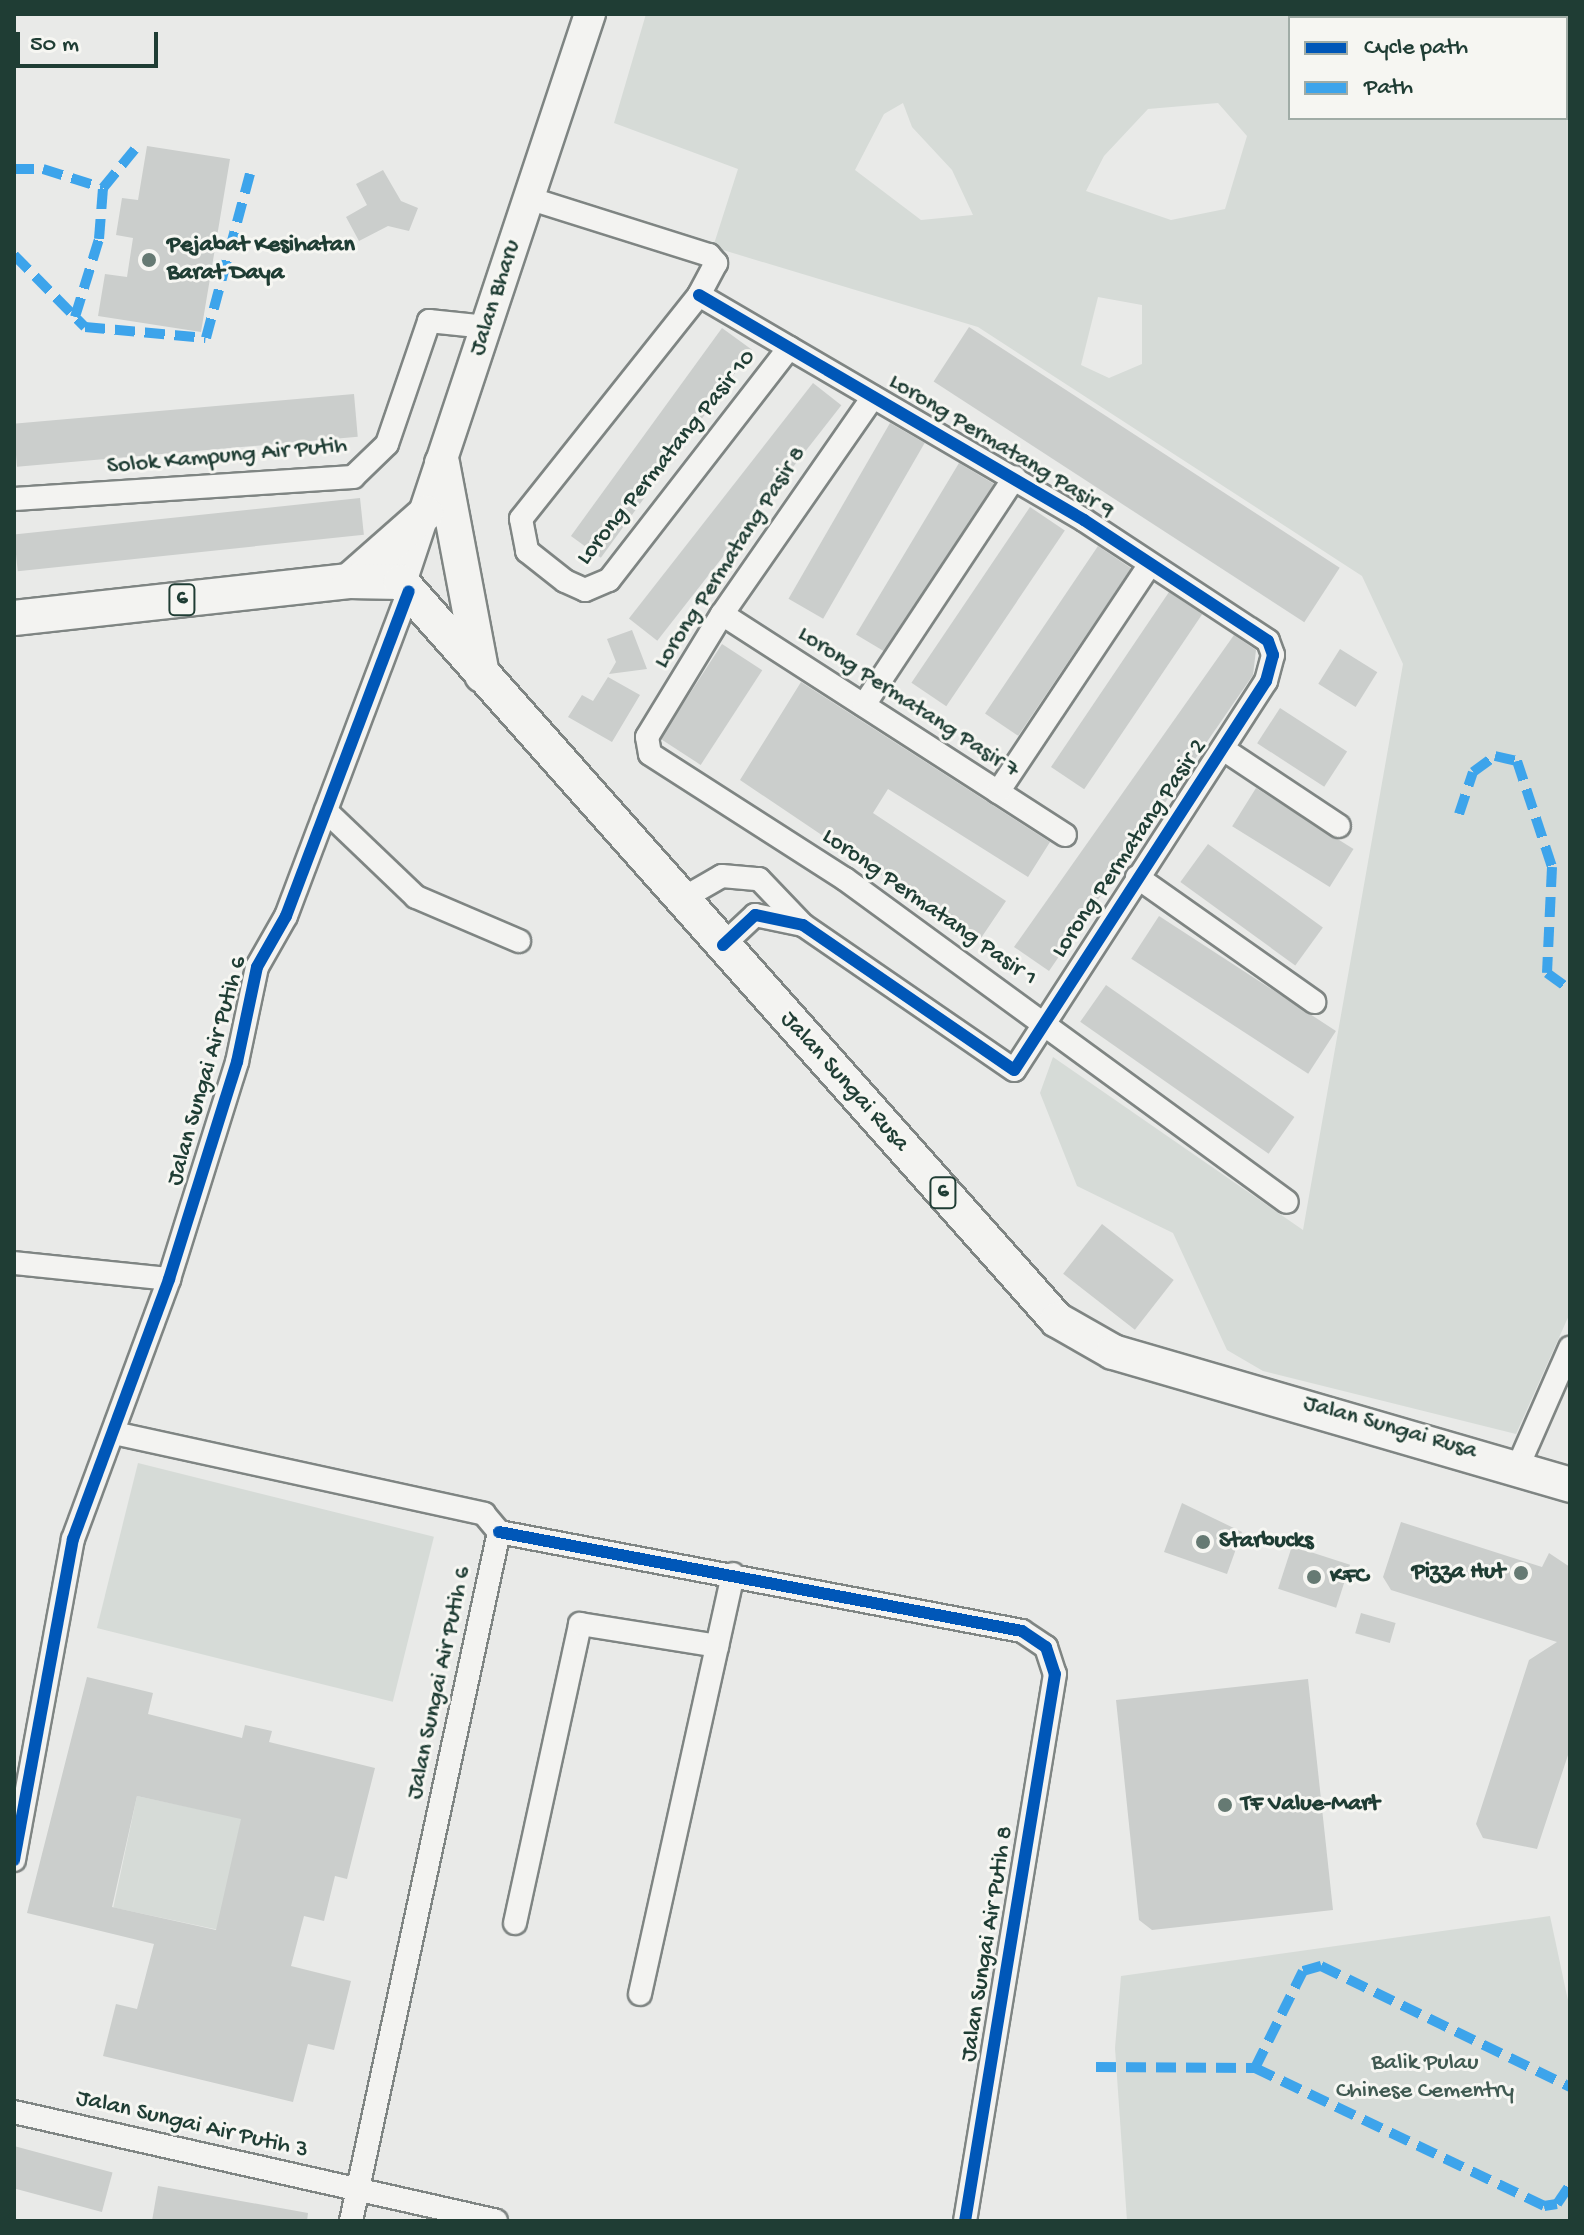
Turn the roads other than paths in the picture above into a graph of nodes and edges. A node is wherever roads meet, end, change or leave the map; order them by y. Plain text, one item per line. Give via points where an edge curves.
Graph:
1 (590, 14) edge
2 (528, 198) junction
3 (699, 295) junction
4 (487, 327) junction
5 (789, 348) junction
6 (873, 397) junction
7 (442, 463) junction
8 (1015, 477) junction
9 (14, 499) edge
10 (426, 513) junction
11 (1149, 566) junction
12 (349, 581) junction
13 (405, 586) junction
14 (722, 614) junction
15 (14, 618) edge
16 (1272, 649) joint
17 (482, 676) junction
18 (864, 705) junction
19 (1223, 749) junction
20 (650, 754) joint
21 (998, 792) junction
22 (326, 811) junction
23 (1339, 826) dead end
24 (1065, 835) dead end
25 (1137, 877) junction
26 (682, 899) junction
27 (803, 925) junction
28 (519, 941) dead end
29 (723, 945) junction
30 (1314, 1002) dead end
31 (1044, 1021) junction
32 (1287, 1202) dead end
33 (14, 1263) edge
34 (169, 1279) junction
35 (1570, 1348) edge
36 (114, 1433) junction
37 (1519, 1464) junction
38 (1570, 1485) edge
39 (499, 1532) junction
40 (733, 1574) junction
41 (717, 1646) junction
42 (14, 1860) edge
43 (515, 1923) dead end
44 (640, 1994) dead end
45 (14, 2112) edge
46 (358, 2191) junction
47 (351, 2221) edge
48 (496, 2221) edge
49 (965, 2221) edge

1 - 2 main road, Jalan Bharu
2 - 3 street, Lorong Permatang Pasir 10 via 709,255 715,269
2 - 4 main road, Jalan Bharu
3 - 5 street, Lorong Permatang Pasir 9
3 - 5 street, Lorong Permatang Pasir 10 via 521,519 527,551 565,581 585,590 609,580
4 - 7 main road, Jalan Bharu
4 - 9 street, Solok Kampung Air Putih via 429,321 387,444 353,477
5 - 6 street, Lorong Permatang Pasir 9
6 - 8 street, Lorong Permatang Pasir 9
6 - 14 street, Lorong Permatang Pasir 8
7 - 10 main road, Jalan Bharu
7 - 17 main road
8 - 11 street, Lorong Permatang Pasir 9
8 - 18 street
10 - 12 main road
10 - 13 main road, Jalan Bharu
11 - 16 street, Lorong Permatang Pasir 9
11 - 21 street
12 - 13 main road, 6
12 - 15 main road, 6
13 - 17 main road, Jalan Sungai Rusa / 6
13 - 22 street, Jalan Sungai Air Putih 6
14 - 18 street, Lorong Permatang Pasir 7
14 - 20 street, Lorong Permatang Pasir 8 via 647,737
16 - 19 street, Lorong Permatang Pasir 2 via 1266,681
17 - 26 main road, Jalan Sungai Rusa / 6
18 - 21 street, Lorong Permatang Pasir 7
19 - 23 street
19 - 25 street, Lorong Permatang Pasir 2
20 - 31 street, Lorong Permatang Pasir 1
21 - 24 street, Lorong Permatang Pasir 7
22 - 28 street via 416,897
22 - 34 street, Jalan Sungai Air Putih 6 via 286,916 257,967 237,1062
25 - 30 street
25 - 31 street, Lorong Permatang Pasir 2
26 - 27 street via 722,876 749,877 775,892
26 - 29 main road, Jalan Sungai Rusa / 6
27 - 29 street via 755,915
27 - 31 street, Lorong Permatang Pasir 2 via 1014,1070
29 - 37 main road, Jalan Sungai Rusa / 6 via 1031,1295 1082,1337
31 - 32 street, Lorong Permatang Pasir 1
33 - 34 street
34 - 36 street, Jalan Sungai Air Putih 6
35 - 37 street
36 - 39 street via 484,1514
36 - 42 street, Jalan Sungai Air Putih 6 via 73,1539
37 - 38 main road, Jalan Sungai Rusa / 6
39 - 40 street
39 - 46 street, Jalan Sungai Air Putih 6
40 - 41 street
40 - 49 street, Jalan Sungai Air Putih 8 via 1022,1631 1046,1647 1055,1674
41 - 43 street via 580,1624
41 - 44 street
45 - 46 street, Jalan Sungai Air Putih 3
46 - 47 street, Jalan Sungai Air Putih 6
46 - 48 street, Jalan Sungai Air Putih 3

